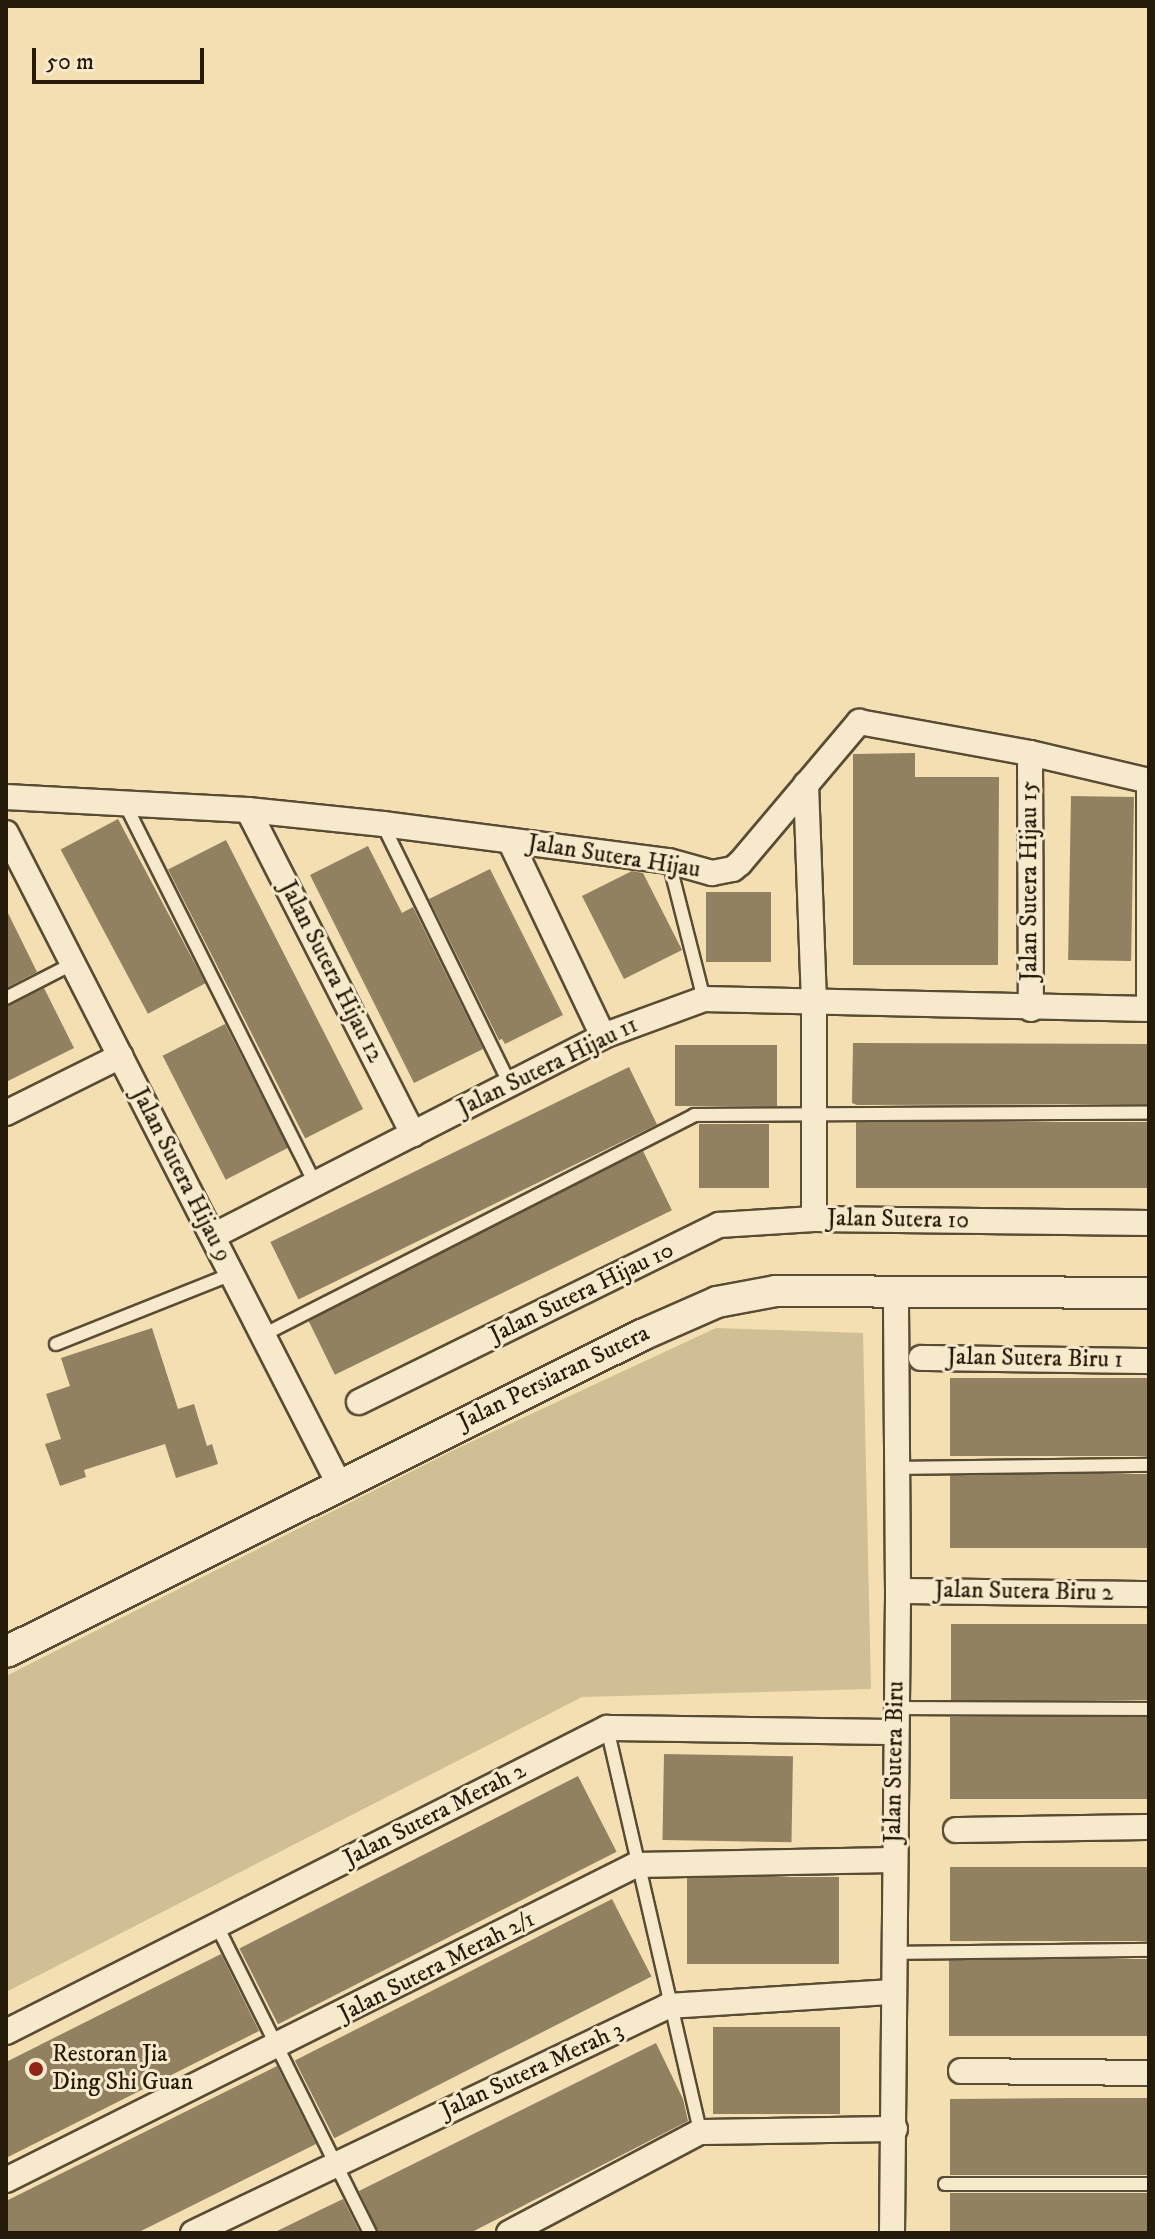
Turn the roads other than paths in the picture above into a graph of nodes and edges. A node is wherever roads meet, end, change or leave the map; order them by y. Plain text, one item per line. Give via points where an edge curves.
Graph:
1 (1030, 753) junction
2 (1146, 780) edge
3 (806, 784) junction
4 (6, 797) edge
5 (125, 804) junction
6 (248, 810) junction
7 (383, 824) junction
8 (6, 833) edge
9 (510, 841) junction
10 (669, 861) junction
11 (15, 870) edge
12 (74, 963) junction
13 (6, 998) edge
14 (704, 999) junction
15 (814, 1004) junction
16 (1031, 1009) junction
17 (1146, 1009) edge
18 (603, 1036) junction
19 (121, 1056) junction
20 (510, 1084) junction
21 (6, 1113) edge
22 (1149, 1113) edge
23 (815, 1114) junction
24 (413, 1134) junction
25 (316, 1185) junction
26 (814, 1219) junction
27 (1149, 1223) edge
28 (213, 1236) junction
29 (232, 1274) junction
30 (896, 1290) junction
31 (1149, 1293) edge
32 (263, 1335) junction
33 (56, 1344) dead end
34 (921, 1358) dead end
35 (1149, 1361) edge
36 (359, 1402) dead end
37 (1149, 1465) edge
38 (897, 1468) junction
39 (339, 1484) junction
40 (898, 1591) junction
41 (1149, 1594) edge
42 (6, 1652) edge
43 (1149, 1709) edge
44 (895, 1720) junction
45 (607, 1728) junction
46 (1149, 1827) edge
47 (956, 1830) dead end
48 (893, 1860) junction
49 (636, 1865) junction
50 (217, 1926) junction
51 (1149, 1950) edge
52 (893, 1953) junction
53 (893, 1992) junction
54 (668, 2006) junction
55 (6, 2032) edge
56 (277, 2047) junction
57 (961, 2071) dead end
58 (1149, 2073) edge
59 (895, 2129) junction
60 (700, 2132) junction
61 (336, 2164) junction
62 (6, 2180) edge
63 (945, 2184) dead end
64 (1149, 2184) edge
65 (193, 2233) edge
66 (370, 2233) edge
67 (509, 2233) edge
68 (892, 2233) edge

1 - 2 street, Jalan Sutera Hijau
1 - 3 street, Jalan Sutera Hijau via 859,722
1 - 16 street, Jalan Sutera Hijau 15
2 - 17 lane
3 - 10 street, Jalan Sutera Hijau via 733,869 712,873
3 - 15 street, Jalan Sutera 10
4 - 5 street, Jalan Sutera Hijau
5 - 6 street, Jalan Sutera Hijau
5 - 25 lane
6 - 7 street, Jalan Sutera Hijau
6 - 24 street, Jalan Sutera Hijau 12
7 - 9 street, Jalan Sutera Hijau
7 - 20 lane
8 - 11 street
9 - 10 street, Jalan Sutera Hijau
9 - 18 street
10 - 14 lane
11 - 12 street, Jalan Sutera Hijau 9
12 - 13 lane
12 - 19 street, Jalan Sutera Hijau 9
14 - 15 street, Jalan Sutera Hijau 11
14 - 18 street, Jalan Sutera Hijau 11
15 - 16 street, Jalan Sutera Hijau 11
15 - 23 street, Jalan Sutera 10
16 - 17 street, Jalan Sutera Hijau 11
18 - 20 street, Jalan Sutera Hijau 11
19 - 21 street
19 - 28 street, Jalan Sutera Hijau 9
20 - 24 street, Jalan Sutera Hijau 11
22 - 23 lane
23 - 26 street, Jalan Sutera 10
23 - 32 lane via 694,1115
24 - 25 street, Jalan Sutera Hijau 11
25 - 28 street, Jalan Sutera Hijau 11
26 - 27 street, Jalan Sutera 10
26 - 36 street, Jalan Sutera Hijau 10 via 719,1225
28 - 29 street, Jalan Sutera Hijau 9
29 - 32 street, Jalan Sutera Hijau 9
29 - 33 lane
30 - 31 street, Jalan Persiaran Sutera
30 - 38 street, Jalan Sutera Biru
30 - 39 street, Jalan Persiaran Sutera via 776,1291 717,1302
32 - 39 street, Jalan Sutera Hijau 9
34 - 35 street, Jalan Sutera Biru 1
37 - 38 lane
38 - 40 street, Jalan Sutera Biru
39 - 42 street, Jalan Persiaran Sutera
40 - 41 street, Jalan Sutera Biru 2
40 - 44 street, Jalan Sutera Biru
43 - 44 lane
44 - 45 street, Jalan Sutera Merah 2
44 - 48 street, Jalan Sutera Biru
45 - 49 lane
45 - 50 street, Jalan Sutera Merah 2
46 - 47 street
48 - 49 street, Jalan Sutera Merah 2/1
48 - 52 street, Jalan Sutera Biru
49 - 54 lane
49 - 56 street, Jalan Sutera Merah 2/1
50 - 55 street, Jalan Sutera Merah 2
50 - 56 lane
51 - 52 lane
52 - 53 street, Jalan Sutera Biru
53 - 54 street, Jalan Sutera Merah 3
53 - 59 street, Jalan Sutera Biru
54 - 60 lane
54 - 61 street, Jalan Sutera Merah 3
56 - 61 lane
56 - 62 street, Jalan Sutera Merah 2/1
57 - 58 street
59 - 60 street
59 - 68 street, Jalan Sutera Biru
60 - 67 street
61 - 65 street, Jalan Sutera Merah 3
61 - 66 lane
63 - 64 lane

